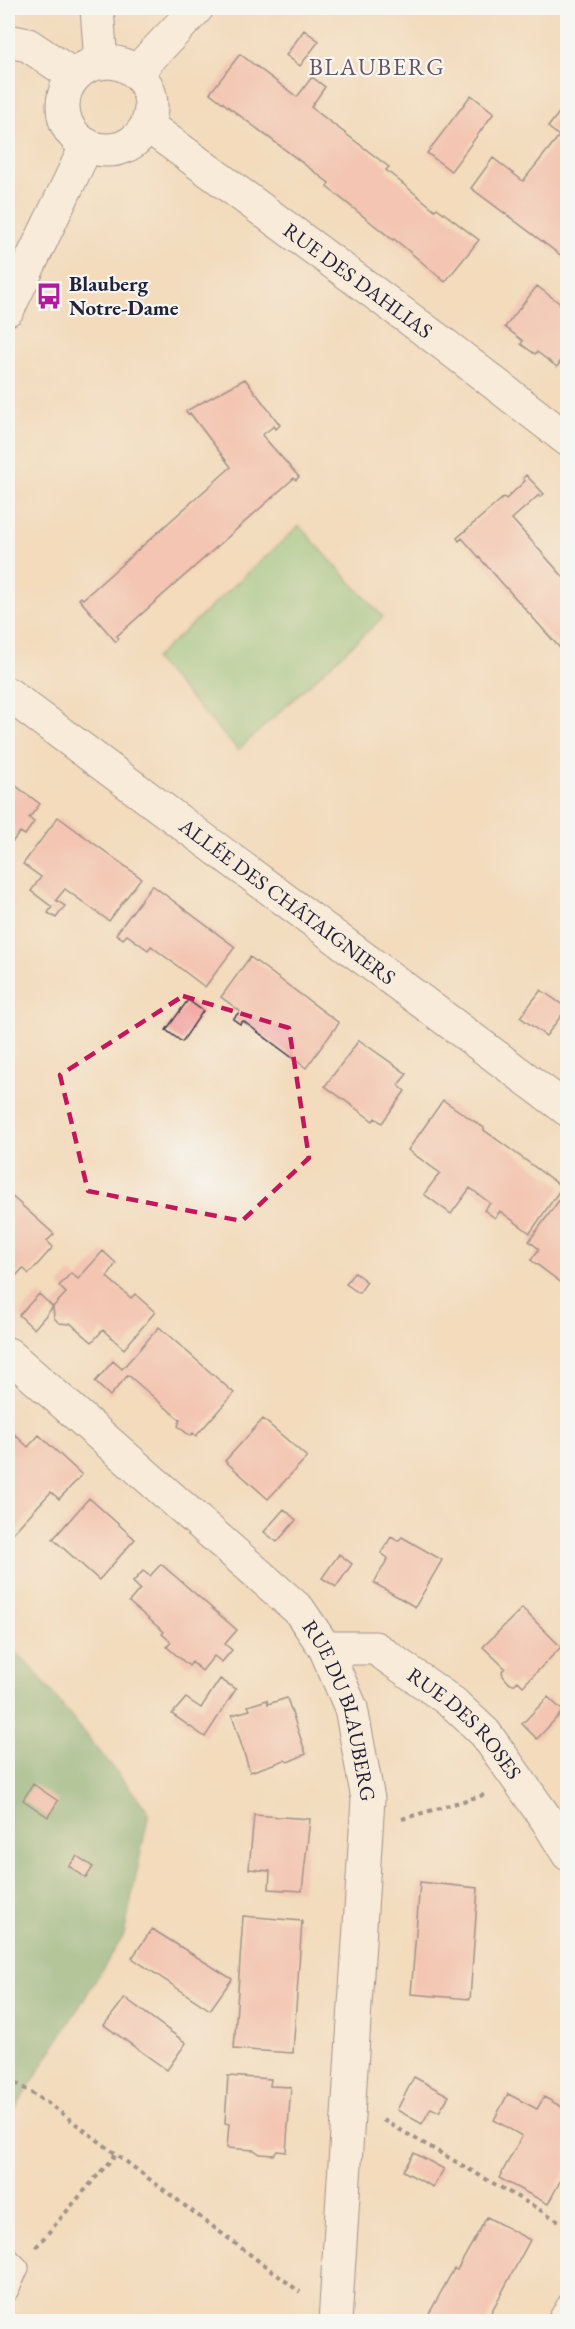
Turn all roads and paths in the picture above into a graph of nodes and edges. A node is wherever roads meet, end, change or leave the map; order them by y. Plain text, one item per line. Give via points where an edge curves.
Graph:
1 (97, 8) edge
2 (197, 8) edge
3 (8, 41) edge
4 (88, 69) junction
5 (136, 72) junction
6 (147, 125) junction
7 (87, 145) junction
8 (8, 309) edge
9 (567, 440) edge
10 (8, 694) edge
11 (567, 1110) edge
12 (8, 1354) edge
13 (325, 1648) junction
14 (521, 1783) junction
15 (367, 1830) junction
16 (567, 1854) edge
17 (8, 2078) edge
18 (349, 2101) junction
19 (116, 2154) junction
20 (567, 2226) edge
21 (13, 2263) edge
22 (8, 2290) edge
23 (567, 2304) edge
24 (335, 2319) edge
25 (557, 2322) edge

1 - 4 street
2 - 5 street
3 - 4 street
4 - 5 street via 113,63
4 - 7 street via 67,88 63,101 72,132
5 - 6 street via 151,102
6 - 7 street via 128,145 115,150
6 - 9 street, RUE DES DAHLIAS
7 - 8 street
10 - 11 street, ALLÉE DES CHÂTAIGNIERS
12 - 13 street, RUE DU BLAUBERG via 298,1610
13 - 14 street, RUE DES ROSES via 375,1648 453,1703 485,1733
13 - 15 street, RUE DU BLAUBERG via 351,1708 369,1799
14 - 15 path
14 - 16 street, RUE DES ROSES
15 - 18 street, RUE DU BLAUBERG
17 - 19 path
18 - 20 path
18 - 24 street, RUE DU BLAUBERG
19 - 21 path
19 - 24 path
21 - 22 lane
23 - 25 lane

